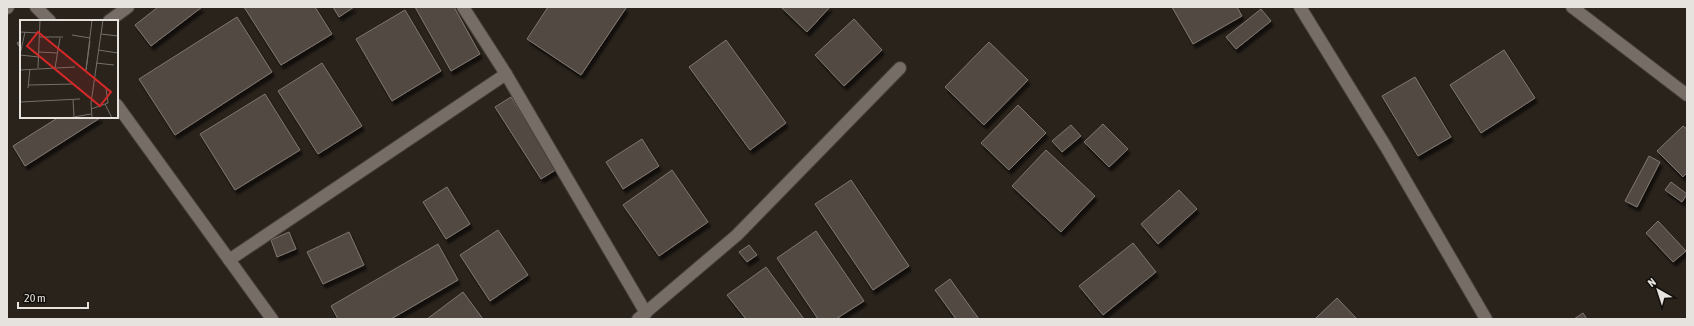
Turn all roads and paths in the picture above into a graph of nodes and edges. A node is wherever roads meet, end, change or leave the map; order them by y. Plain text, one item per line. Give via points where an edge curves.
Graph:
1 (36, 7) edge
2 (128, 7) edge
3 (463, 7) edge
4 (1300, 7) edge
5 (1572, 7) edge
6 (49, 20) edge
7 (110, 20) edge
8 (900, 68) dead end
9 (506, 74) junction
10 (1687, 95) edge
11 (118, 106) edge
12 (229, 260) junction
13 (642, 316) edge
14 (272, 319) edge
15 (1486, 319) edge

1 - 6 street
2 - 7 street
3 - 9 street
4 - 15 street via 1386,147
5 - 10 street
8 - 13 street via 737,235
9 - 12 street
9 - 13 street
11 - 12 street
12 - 14 street

